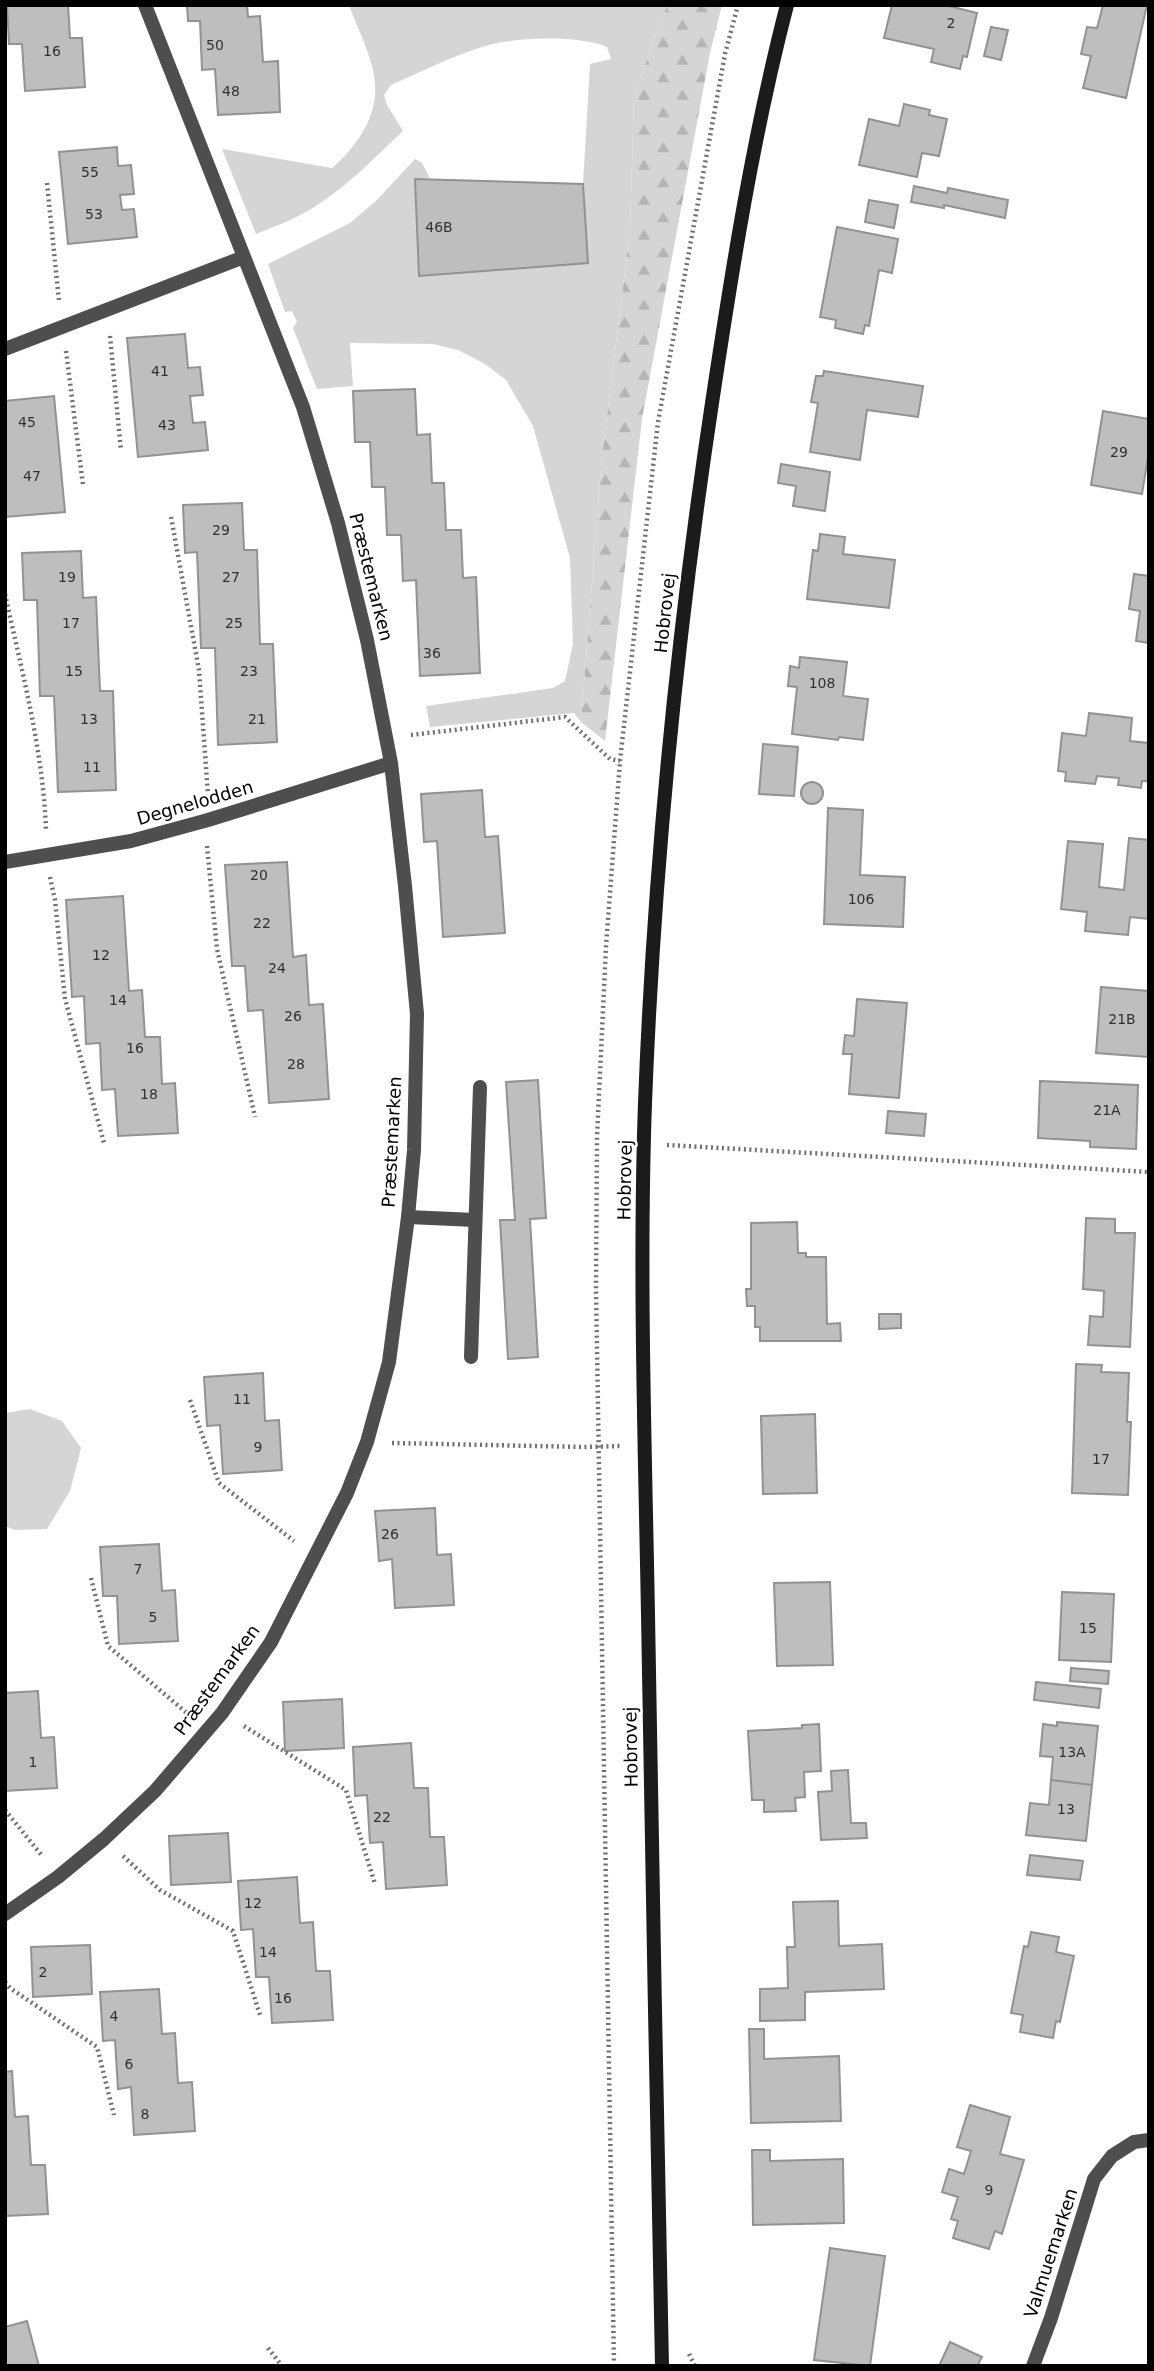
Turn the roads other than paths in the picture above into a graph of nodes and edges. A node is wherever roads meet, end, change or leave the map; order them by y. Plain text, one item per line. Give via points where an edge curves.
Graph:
1 (145, 5) edge
2 (787, 5) edge
3 (244, 257) junction
4 (5, 349) edge
5 (391, 763) junction
6 (5, 862) edge
7 (480, 1087) dead end
8 (408, 1217) junction
9 (475, 1220) junction
10 (471, 1357) dead end
11 (5, 1914) edge
12 (1149, 2140) edge
13 (662, 2366) edge
14 (1033, 2366) edge

1 - 3 street, Præstemarken
2 - 13 main road, Hobrovej via 729,292 693,530 662,814 651,978 643,1290
3 - 4 street
3 - 5 street, Præstemarken via 303,407 338,523
5 - 6 street, Degnelodden via 131,841
5 - 8 street, Præstemarken via 417,1014
7 - 9 street
8 - 9 street
8 - 11 street, Præstemarken via 389,1362 367,1442 347,1493 271,1642 208,1731 155,1791 58,1877
9 - 10 street
12 - 14 street, Valmuemarken via 1134,2142 1112,2156 1094,2179

